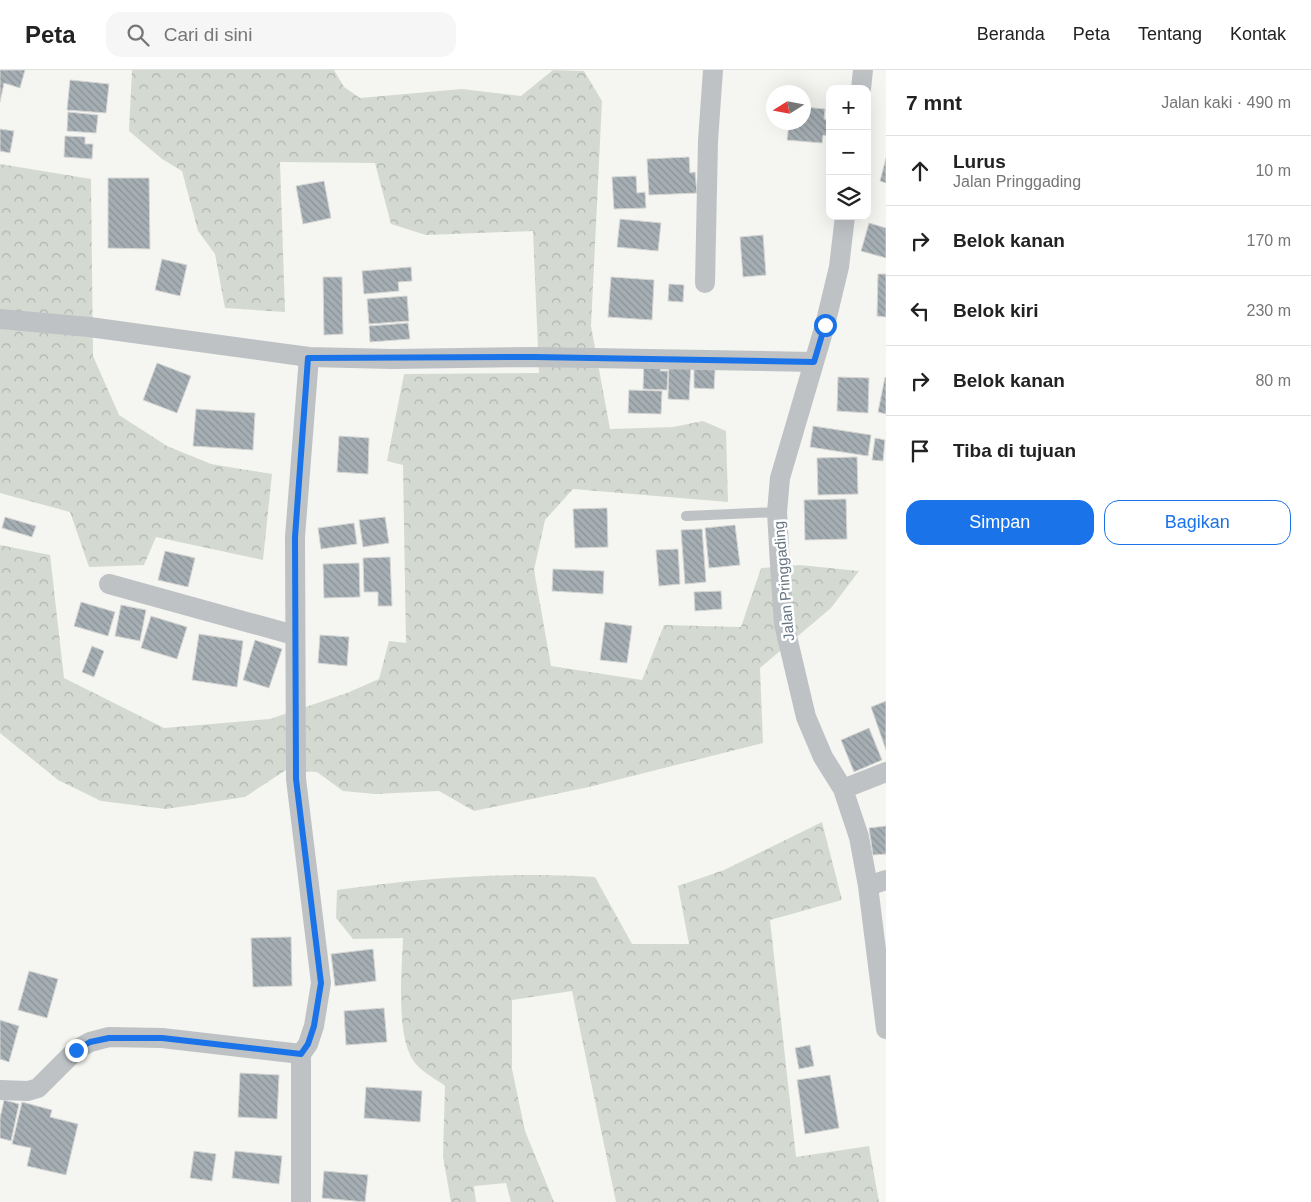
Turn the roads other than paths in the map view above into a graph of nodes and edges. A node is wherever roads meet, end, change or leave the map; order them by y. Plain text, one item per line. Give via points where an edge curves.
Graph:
1 (713, 70) edge
2 (863, 70) edge
3 (861, 85) edge
4 (844, 220) edge
5 (705, 283) dead end
6 (0, 318) edge
7 (308, 358) junction
8 (814, 362) junction
9 (777, 512) junction
10 (686, 516) dead end
11 (109, 584) dead end
12 (294, 635) junction
13 (886, 772) edge
14 (843, 789) junction
15 (877, 883) edge
16 (886, 1029) edge
17 (301, 1054) junction
18 (0, 1090) edge
19 (301, 1202) edge

1 - 5 street
2 - 3 street
4 - 8 street, Jalan Pringgading via 838,267
6 - 7 street via 89,327
7 - 8 street via 534,357
7 - 12 street via 295,537
8 - 9 street, Jalan Pringgading via 784,461
9 - 10 lane
9 - 14 street, Jalan Pringgading via 784,624 810,725 823,757
11 - 12 street
12 - 17 street via 296,779 321,983 314,1026
13 - 14 street
14 - 15 street, Jalan Pringgading
15 - 16 street, Jalan Pringgading
17 - 18 street via 162,1038 109,1038 90,1042 76,1050 38,1088
17 - 19 street

